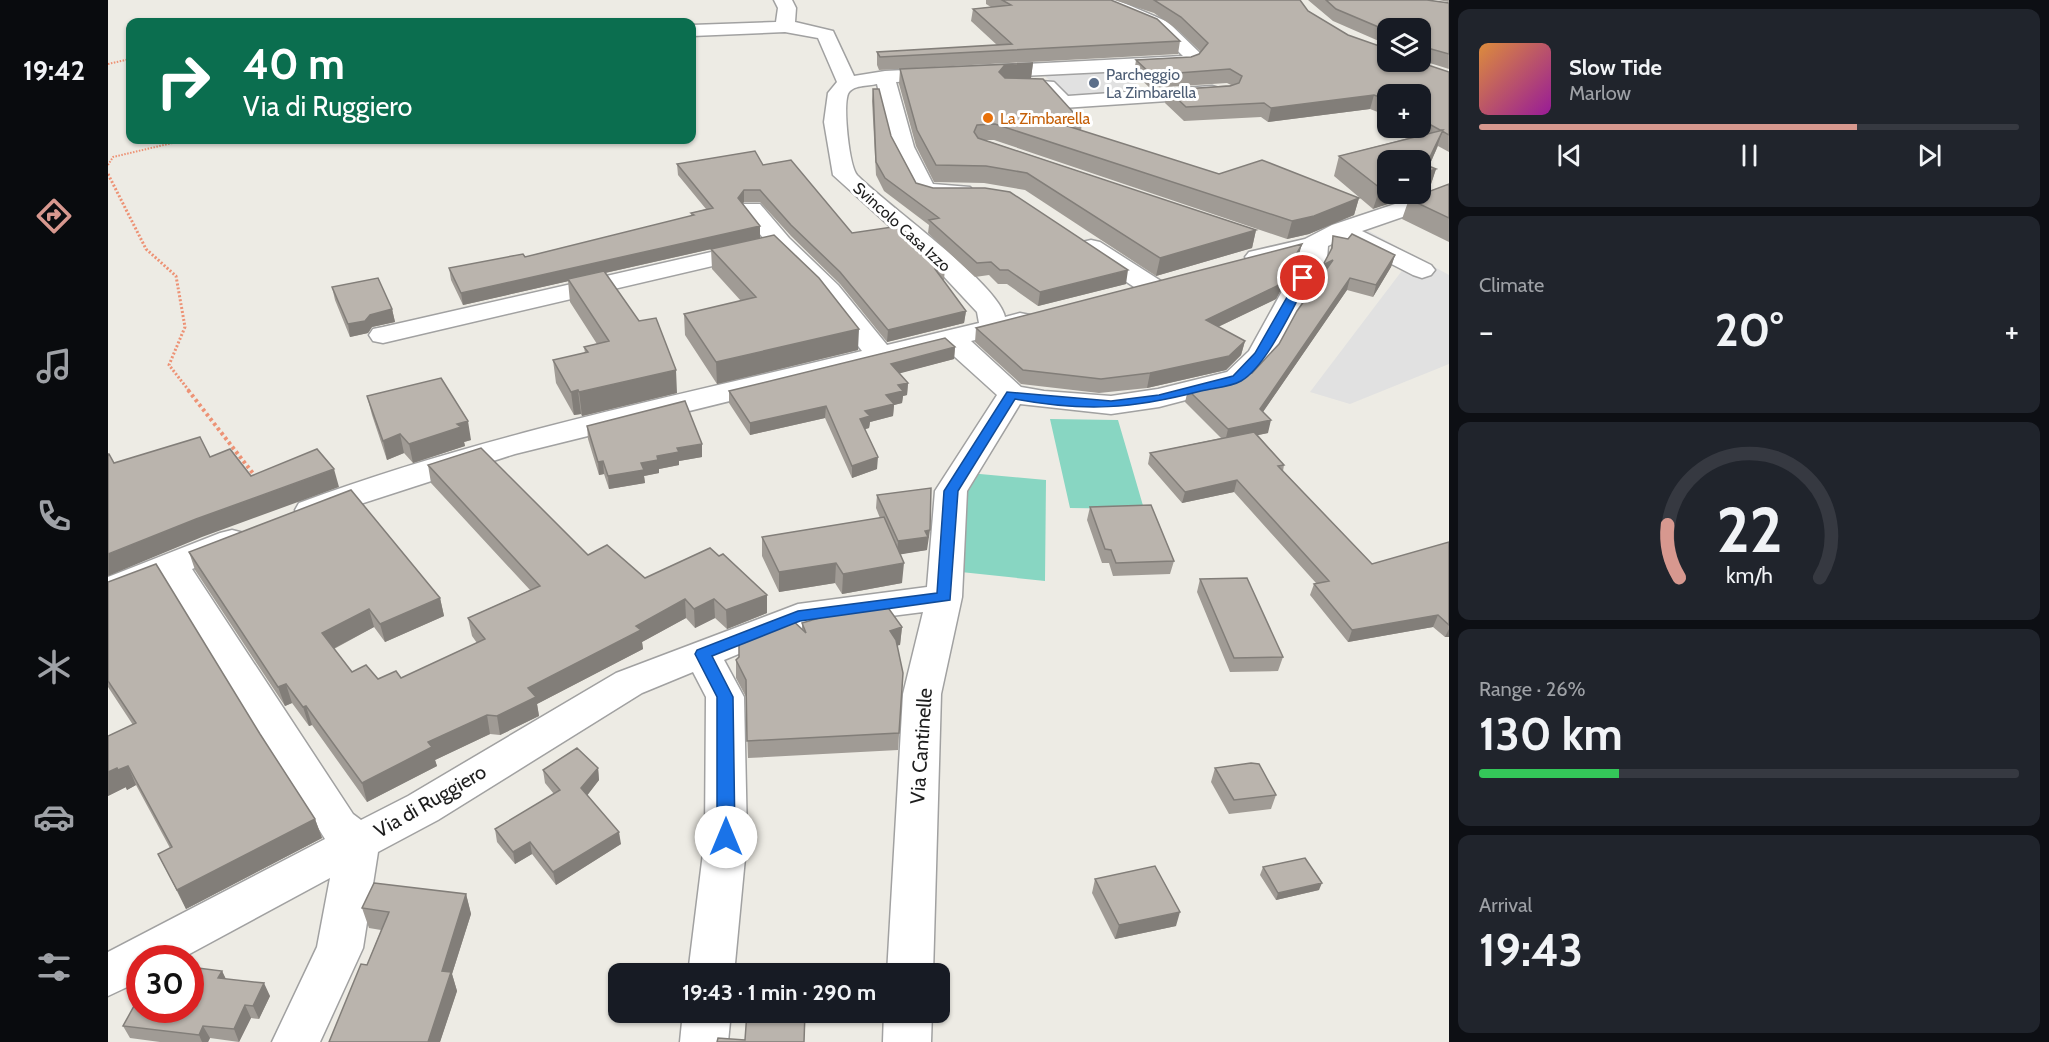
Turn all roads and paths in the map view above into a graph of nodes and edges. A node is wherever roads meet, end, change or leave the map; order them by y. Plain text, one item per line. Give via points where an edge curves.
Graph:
1 (783, 0) edge
2 (1102, 0) edge
3 (785, 27) junction
4 (696, 31) edge
5 (126, 60) edge
6 (108, 64) edge
7 (1031, 68) junction
8 (973, 72) junction
9 (885, 77) junction
10 (847, 83) junction
11 (1047, 86) junction
12 (1227, 91) edge
13 (168, 144) edge
14 (108, 165) edge
15 (108, 174) edge
16 (984, 192) edge
17 (1448, 194) edge
18 (752, 209) dead end
19 (1341, 230) junction
20 (1075, 236) edge
21 (1252, 238) edge
22 (780, 243) junction
23 (1297, 248) junction
24 (1237, 263) edge
25 (1422, 270) dead end
26 (1115, 297) edge
27 (1047, 314) edge
28 (993, 326) junction
29 (383, 335) dead end
30 (950, 337) junction
31 (879, 354) junction
32 (1012, 394) junction
33 (255, 476) edge
34 (287, 520) edge
35 (255, 532) edge
36 (171, 564) junction
37 (108, 590) edge
38 (944, 597) junction
39 (703, 654) junction
40 (357, 842) junction
41 (712, 963) edge
42 (910, 963) edge
43 (108, 975) edge
44 (706, 1023) edge
45 (908, 1023) edge
46 (296, 1042) edge
47 (704, 1042) edge
48 (907, 1042) edge

1 - 3 street via 787,8
2 - 7 street via 1162,26 1194,57 1188,62
3 - 4 street
3 - 10 street via 826,35
5 - 6 path
7 - 8 street
7 - 11 street
8 - 9 street
8 - 11 street via 981,88
9 - 10 street
9 - 16 street via 903,147 924,189
10 - 28 street, Svincolo Casa Izzo via 838,93 835,122 844,175 944,262 990,310
11 - 12 street via 1063,102
13 - 14 path via 113,157
15 - 33 path via 146,249 176,276 184,327 169,365
17 - 19 street
18 - 22 street
19 - 23 street
19 - 25 street
20 - 26 street via 1163,284
21 - 23 street
22 - 29 street
22 - 31 street via 829,291
23 - 24 street
23 - 32 street via 1317,249 1260,355 1237,378 1159,398 1111,405
27 - 28 street
28 - 30 street
30 - 31 street
30 - 32 street
31 - 34 street via 504,447 361,491
32 - 38 street, Via Cantinelle via 951,491
35 - 36 street
36 - 37 street
36 - 40 street, Via di Ruggiero via 338,826
38 - 39 street, Via di Ruggiero via 798,616
38 - 42 street, Via Cantinelle via 922,694
39 - 40 street, Via di Ruggiero via 628,683 423,808
39 - 41 street via 725,697 726,837
40 - 43 street
40 - 46 street via 340,948
44 - 47 street
45 - 48 street

